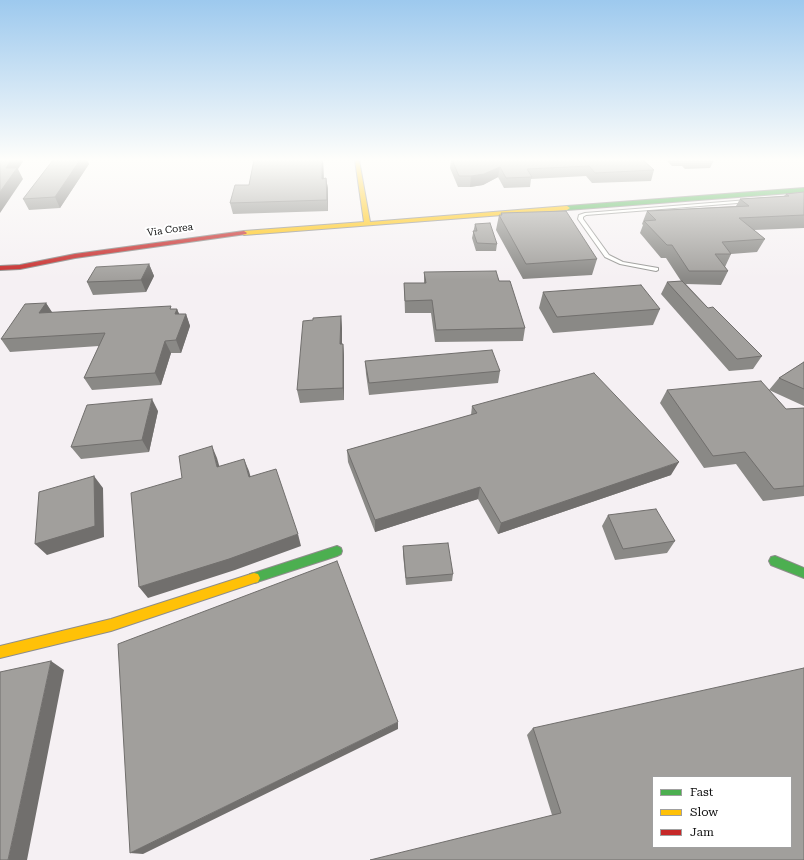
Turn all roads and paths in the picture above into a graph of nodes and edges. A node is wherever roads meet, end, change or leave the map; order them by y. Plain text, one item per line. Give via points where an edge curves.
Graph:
1 (364, 200) edge
2 (664, 200) edge
3 (747, 201) joint
4 (755, 201) edge
5 (593, 205) junction
6 (600, 213) junction
7 (368, 222) junction
8 (20, 267) junction
9 (0, 268) edge
10 (656, 269) dead end
11 (0, 274) edge
12 (336, 551) dead end
13 (775, 562) dead end
14 (804, 572) edge
15 (0, 652) edge

1 - 7 street
2 - 5 street, Via Corea
3 - 4 lane
3 - 6 lane
5 - 6 lane
5 - 7 street, Via Corea
6 - 10 lane via 585,214 580,219 607,256 622,263
7 - 8 street, Via Corea via 225,234 75,256
8 - 9 street
8 - 11 street
12 - 15 street via 111,625
13 - 14 street

